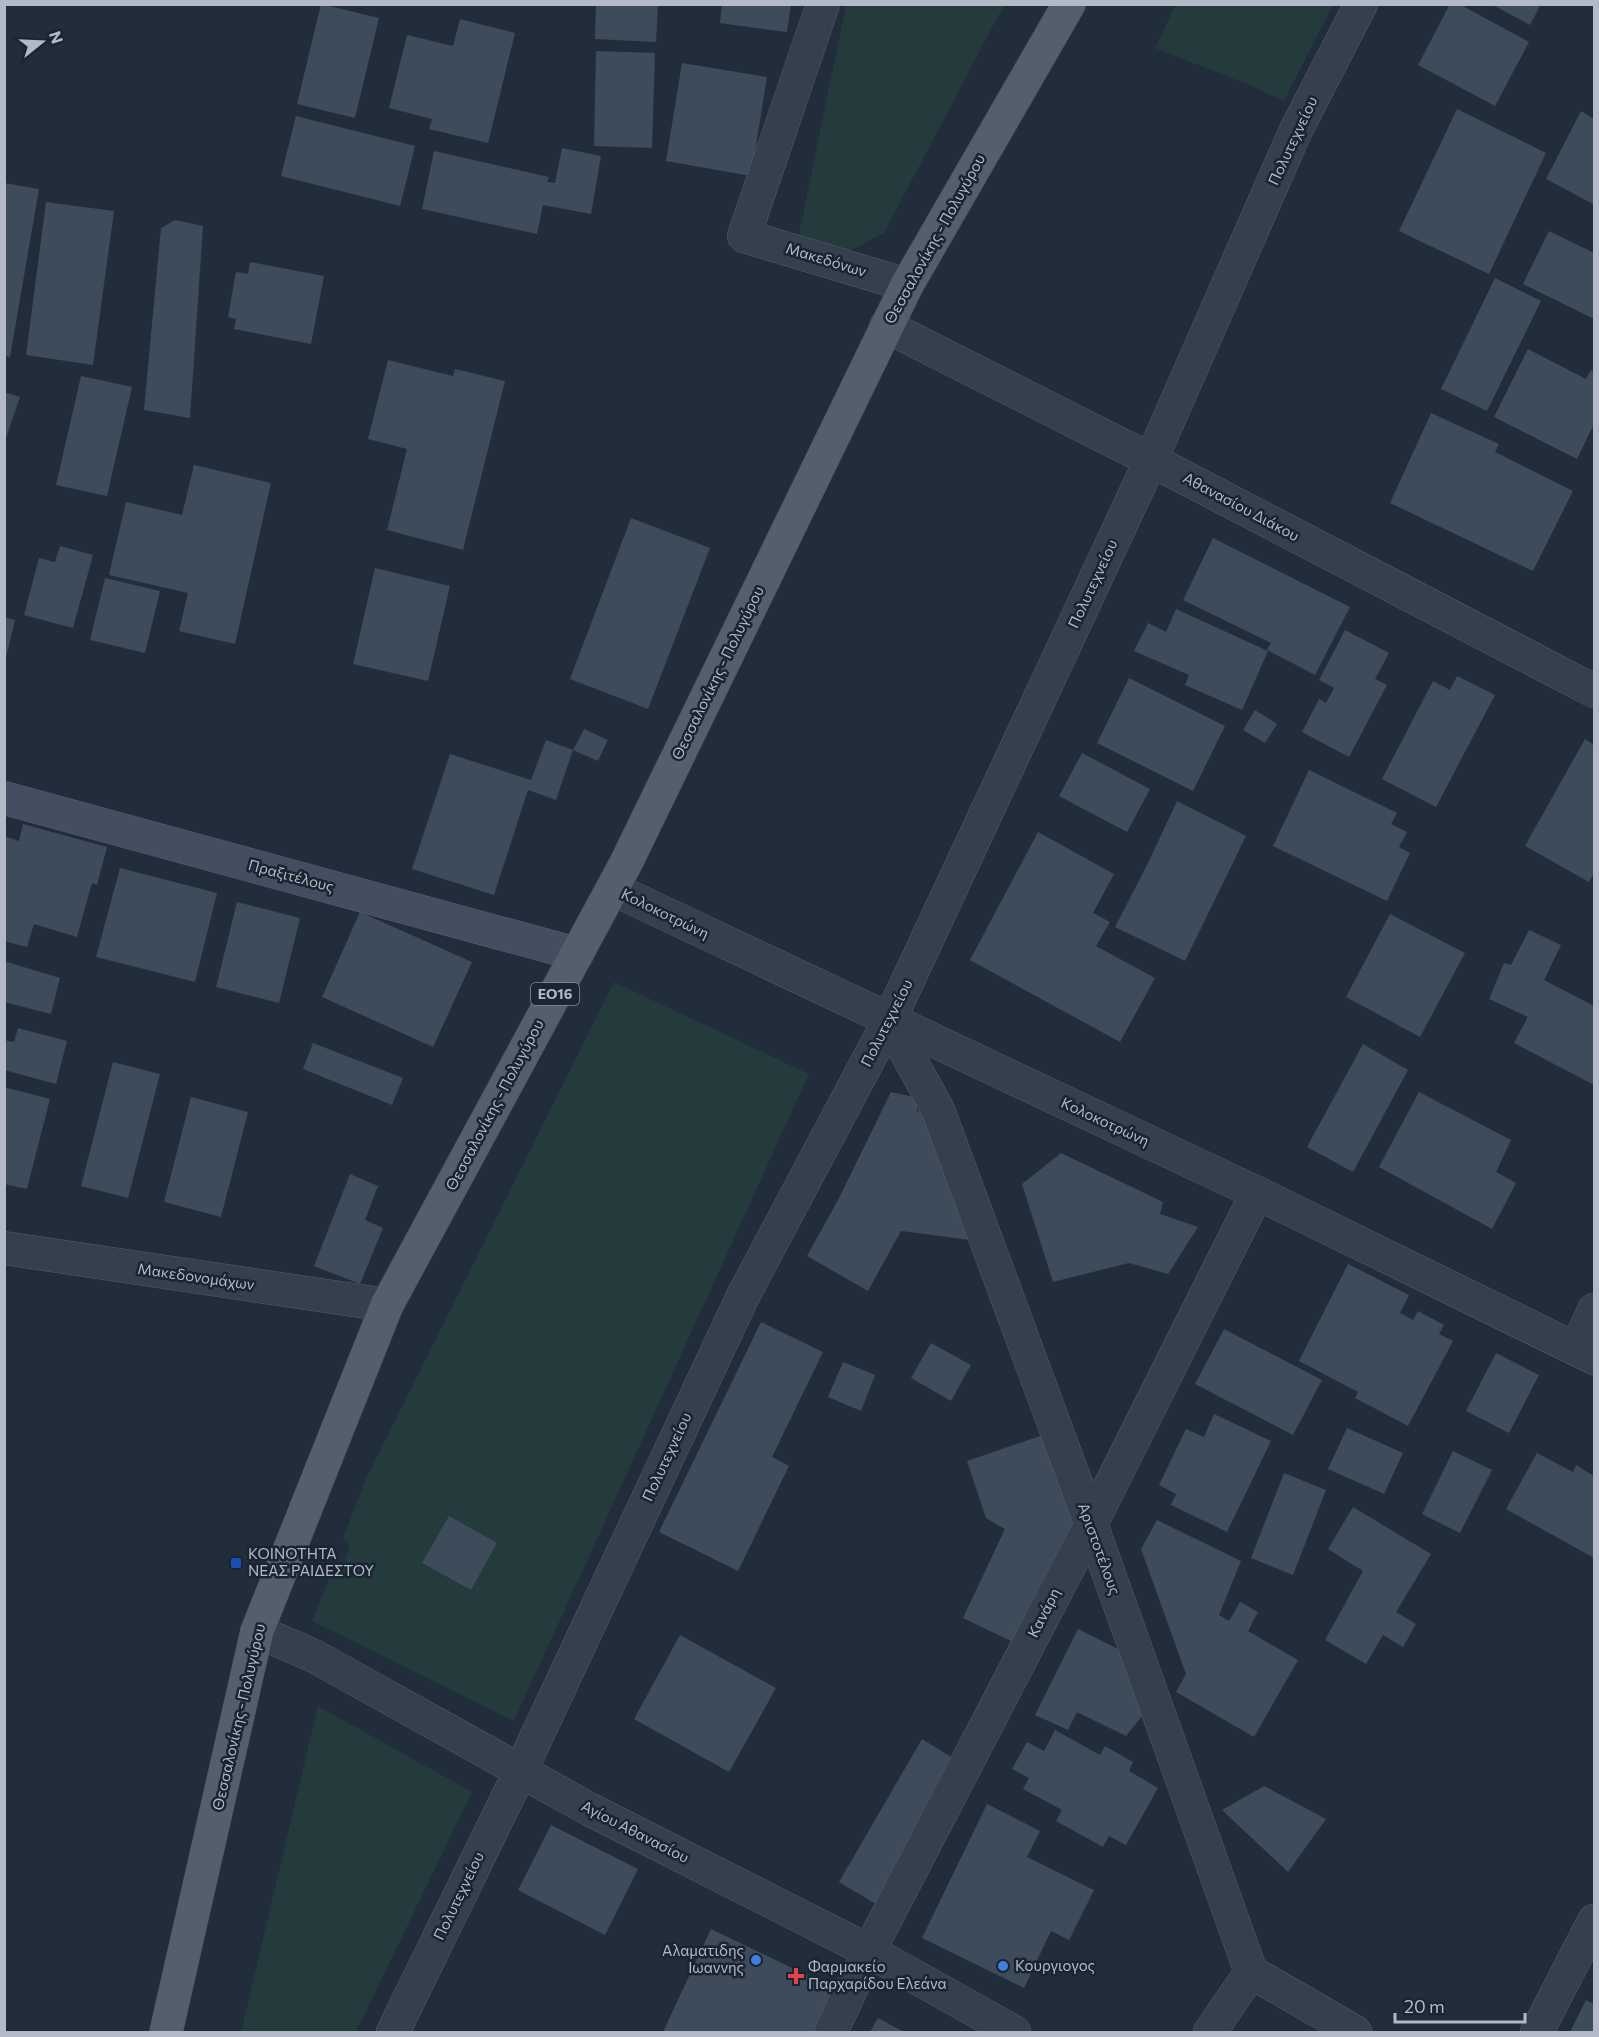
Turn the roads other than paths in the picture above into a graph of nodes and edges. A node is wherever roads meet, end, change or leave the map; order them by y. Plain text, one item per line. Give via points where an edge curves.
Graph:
1 (823, 4) edge
2 (1069, 4) edge
3 (1360, 4) edge
4 (908, 285) junction
5 (886, 326) junction
6 (1151, 460) junction
7 (1594, 691) edge
8 (4, 798) edge
9 (613, 889) junction
10 (577, 954) junction
11 (889, 1021) junction
12 (1257, 1193) junction
13 (4, 1248) edge
14 (387, 1305) junction
15 (1594, 1310) edge
16 (1585, 1354) edge
17 (1090, 1524) junction
18 (257, 1631) junction
19 (520, 1772) junction
20 (1594, 1921) edge
21 (869, 1952) junction
22 (1251, 1972) junction
23 (166, 2032) edge
24 (393, 2032) edge
25 (831, 2032) edge
26 (1014, 2032) edge
27 (1210, 2032) edge
28 (1355, 2032) edge
29 (1537, 2032) edge

1 - 4 street, Μακεδόνων via 744,236
2 - 4 main road, Θεσσαλονίκης - Πολυγύρου / ΕΟ16
3 - 6 street, Πολυτεχνείου via 1296,130
4 - 5 main road, Θεσσαλονίκης - Πολυγύρου / ΕΟ16
5 - 6 street, Αθανασίου Διάκου
5 - 9 main road, Θεσσαλονίκης - Πολυγύρου / ΕΟ16
6 - 7 street, Αθανασίου Διάκου
6 - 11 street, Πολυτεχνείου
8 - 10 street, Πραξιτέλους
9 - 10 main road, Θεσσαλονίκης - Πολυγύρου / ΕΟ16
9 - 11 street, Κολοκοτρώνη
10 - 14 main road, Θεσσαλονίκης - Πολυγύρου / ΕΟ16
11 - 12 street, Κολοκοτρώνη
11 - 17 street, Αριστοτέλους via 938,1110
11 - 19 street, Πολυτεχνείου via 743,1296
12 - 16 street, Κολοκοτρώνη
12 - 17 street, Κανάρη
13 - 14 street, Μακεδονομάχων
14 - 18 main road, Θεσσαλονίκης - Πολυγύρου / ΕΟ16
15 - 16 street
17 - 21 street, Κανάρη
17 - 22 street, Αριστοτέλους
18 - 19 street, Αγίου Αθανασίου via 314,1656
18 - 23 main road, Θεσσαλονίκης - Πολυγύρου / ΕΟ16
19 - 21 street, Αγίου Αθανασίου
19 - 24 street, Πολυτεχνείου
20 - 29 street
21 - 25 street, Κανάρη
21 - 26 street, Αγίου Αθανασίου
22 - 27 street
22 - 28 street

